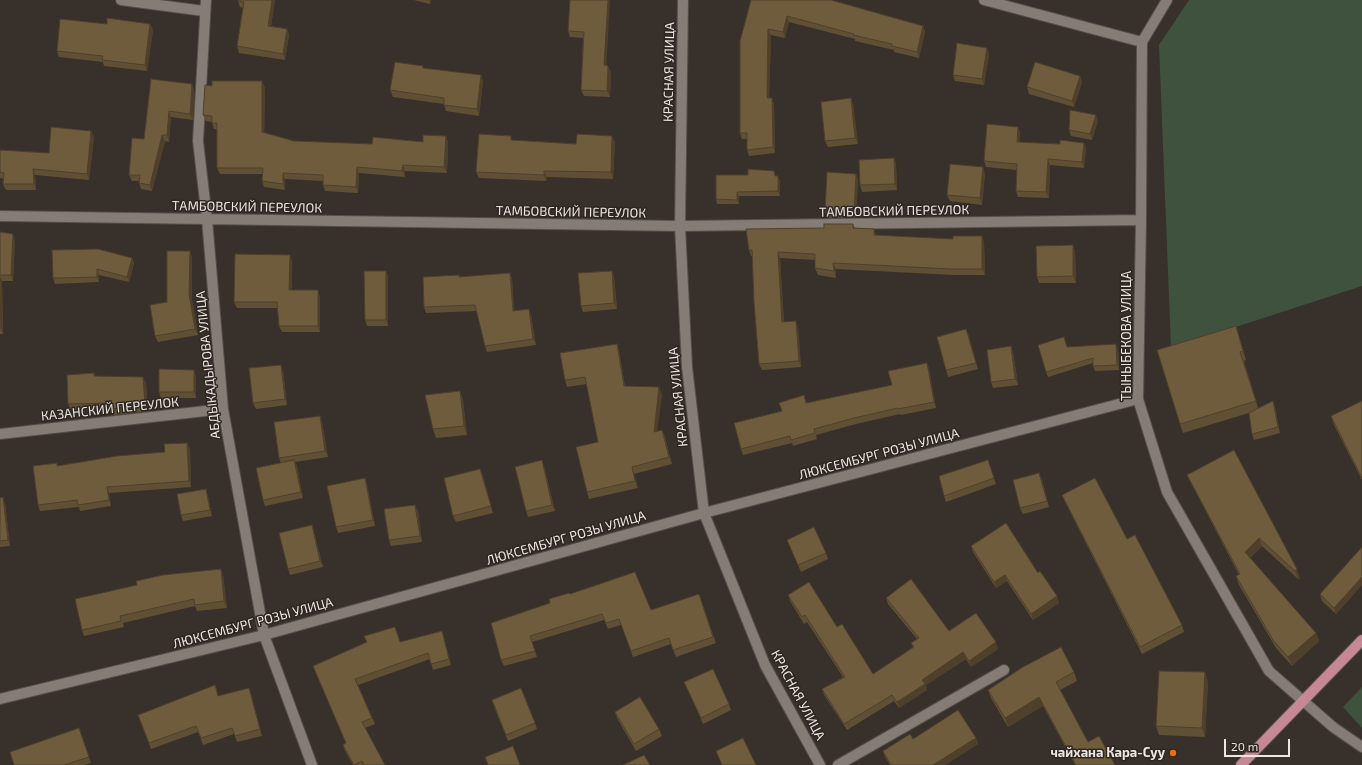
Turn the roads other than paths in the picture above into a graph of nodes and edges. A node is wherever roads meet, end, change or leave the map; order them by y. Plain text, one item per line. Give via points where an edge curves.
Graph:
1 (121, 0) edge
2 (206, 0) edge
3 (683, 0) edge
4 (984, 0) edge
5 (1167, 0) edge
6 (204, 11) junction
7 (1142, 42) junction
8 (0, 216) edge
9 (207, 219) junction
10 (1141, 220) junction
11 (680, 226) junction
12 (1138, 399) junction
13 (222, 409) junction
14 (0, 434) edge
15 (704, 513) junction
16 (264, 635) junction
17 (1362, 640) edge
18 (1004, 670) dead end
19 (0, 699) edge
20 (1303, 702) junction
21 (1362, 747) edge
22 (312, 765) edge
23 (820, 765) edge
24 (838, 765) edge
25 (1241, 765) edge

1 - 6 street
2 - 6 street, АБДЫКАДЫРОВА УЛИЦА
3 - 11 street, КРАСНАЯ УЛИЦА
4 - 7 street
5 - 7 street
6 - 9 street, АБДЫКАДЫРОВА УЛИЦА via 198,141
7 - 10 street, ТЫНЫБЕКОВА УЛИЦА
8 - 9 street, ТАМБОВСКИЙ ПЕРЕУЛОК
9 - 11 street, ТАМБОВСКИЙ ПЕРЕУЛОК
9 - 13 street, АБДЫКАДЫРОВА УЛИЦА
10 - 11 street, ТАМБОВСКИЙ ПЕРЕУЛОК
10 - 12 street, ТЫНЫБЕКОВА УЛИЦА
11 - 15 street, КРАСНАЯ УЛИЦА via 687,367
12 - 15 street, ЛЮКСЕМБУРГ РОЗЫ УЛИЦА
12 - 20 street, ТЫНЫБЕКОВА УЛИЦА via 1167,492 1269,671
13 - 14 street, КАЗАНСКИЙ ПЕРЕУЛОК
13 - 16 street, АБДЫКАДЫРОВА УЛИЦА
15 - 16 street, ЛЮКСЕМБУРГ РОЗЫ УЛИЦА
15 - 23 street, КРАСНАЯ УЛИЦА via 765,664
16 - 19 street, ЛЮКСЕМБУРГ РОЗЫ УЛИЦА
16 - 22 street, АБДЫКАДЫРОВА УЛИЦА
17 - 20 main road
18 - 24 street
20 - 21 street, ТЫНЫБЕКОВА УЛИЦА
20 - 25 main road

